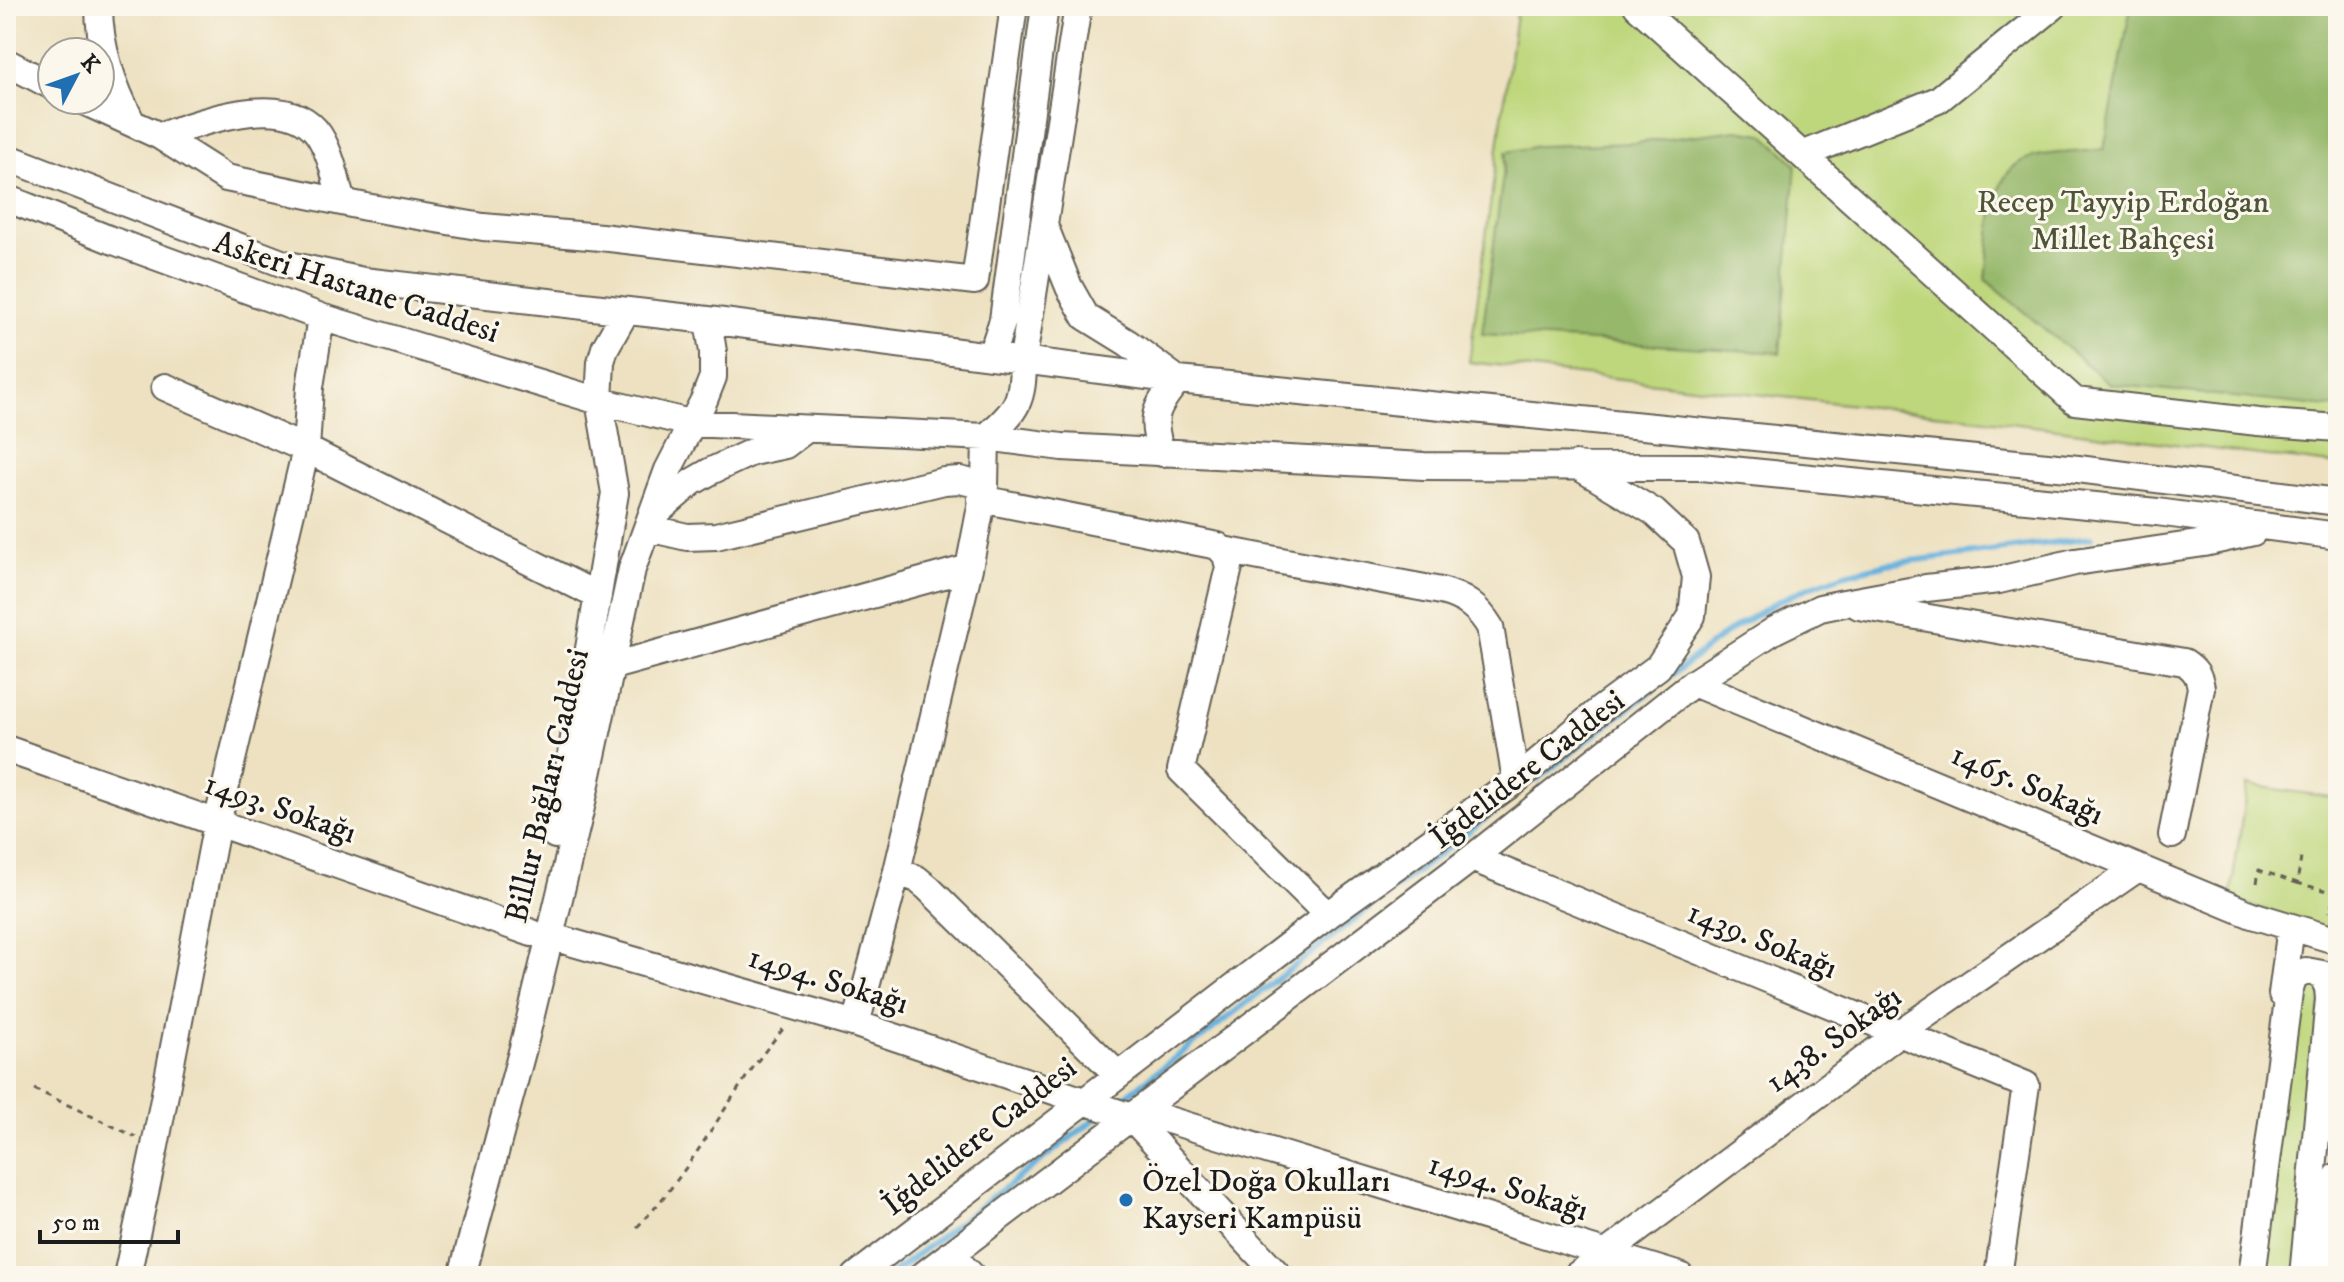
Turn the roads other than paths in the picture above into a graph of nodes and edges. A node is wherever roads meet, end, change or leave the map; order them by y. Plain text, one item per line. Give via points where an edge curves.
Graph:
1 (99, 6) edge
2 (1014, 6) edge
3 (1045, 6) edge
4 (1078, 6) edge
5 (1637, 6) edge
6 (2054, 6) edge
7 (6, 62) edge
8 (36, 78) edge
9 (116, 116) edge
10 (132, 123) junction
11 (160, 136) junction
12 (1802, 155) junction
13 (6, 157) edge
14 (6, 198) edge
15 (341, 200) junction
16 (1045, 228) junction
17 (626, 311) junction
18 (321, 317) junction
19 (708, 320) junction
20 (991, 356) junction
21 (1023, 359) junction
22 (1178, 380) junction
23 (165, 387) dead end
24 (599, 401) junction
25 (690, 423) junction
26 (2338, 428) edge
27 (805, 430) junction
28 (986, 437) junction
29 (306, 449) junction
30 (1162, 453) junction
31 (1576, 465) junction
32 (983, 492) junction
33 (2338, 502) edge
34 (650, 521) junction
35 (2270, 528) junction
36 (2338, 536) edge
37 (1223, 550) junction
38 (969, 568) junction
39 (598, 596) junction
40 (1844, 603) junction
41 (609, 667) junction
42 (1693, 683) junction
43 (6, 749) edge
44 (1516, 780) junction
45 (217, 823) junction
46 (2172, 835) dead end
47 (1472, 858) junction
48 (2138, 868) junction
49 (897, 871) junction
50 (1328, 915) junction
51 (2291, 927) junction
52 (540, 934) junction
53 (2338, 941) edge
54 (856, 1024) junction
55 (1898, 1034) junction
56 (1117, 1074) junction
57 (1110, 1109) junction
58 (2338, 1176) edge
59 (1605, 1253) junction
60 (950, 1254) junction
61 (127, 1276) edge
62 (445, 1276) edge
63 (462, 1276) edge
64 (856, 1276) edge
65 (922, 1276) edge
66 (972, 1276) edge
67 (1279, 1276) edge
68 (1576, 1276) edge
69 (1680, 1276) edge
70 (1998, 1276) edge
71 (2242, 1276) edge
72 (2252, 1276) edge
73 (2303, 1276) edge
74 (2327, 1276) edge

1 - 10 street via 110,76
2 - 15 street via 975,281 483,227
3 - 20 street via 1003,320
4 - 16 street
5 - 12 street
6 - 12 street via 1938,100
7 - 8 street
9 - 10 street
10 - 11 street
11 - 15 street via 226,178
11 - 15 street via 245,112 296,117 319,135
12 - 26 street via 2075,401
13 - 17 street, Askeri Hastane Caddesi via 318,273
14 - 18 street, Askeri Hastane Caddesi
16 - 21 street
16 - 22 street via 1086,317
17 - 19 street
17 - 24 street, Billur Bağları Caddesi via 605,348
18 - 24 street, Askeri Hastane Caddesi
18 - 29 street
19 - 20 street
19 - 25 street, Billur Bağları Caddesi via 713,377
20 - 21 street
21 - 22 street
21 - 28 street via 1014,412
22 - 30 street via 1155,416
22 - 33 street via 2078,469
23 - 29 street
24 - 25 street, Askeri Hastane Caddesi
24 - 39 street, Billur Bağları Caddesi via 615,493
25 - 27 street, Askeri Hastane Caddesi
25 - 34 street, Billur Bağları Caddesi
27 - 28 street, Askeri Hastane Caddesi
27 - 34 street via 785,445 752,452 692,482
28 - 30 street, Askeri Hastane Caddesi
28 - 32 street
29 - 39 street
29 - 45 street
30 - 31 street, Askeri Hastane Caddesi via 1424,466
31 - 35 street, Askeri Hastane Caddesi via 1701,467
31 - 44 street, İğdelidere Caddesi via 1654,512 1686,542 1696,577 1692,616 1658,667
32 - 34 street via 960,480 944,481 716,536 687,537
32 - 37 street
32 - 38 street
34 - 41 street, Billur Bağları Caddesi via 632,569
35 - 36 street, Askeri Hastane Caddesi
35 - 40 street, İğdelidere Caddesi via 1999,580
37 - 44 street via 1441,591 1476,607 1490,627
37 - 50 street via 1229,567 1181,770
38 - 41 street
38 - 49 street
39 - 52 street, Billur Bağları Caddesi
40 - 42 street, İğdelidere Caddesi via 1784,626
40 - 46 street via 2192,667 2201,688
41 - 52 street, Billur Bağları Caddesi via 581,807
42 - 47 street, İğdelidere Caddesi
42 - 48 street, 1465. Sokağı
43 - 45 street, 1493. Sokağı
44 - 50 street, İğdelidere Caddesi
45 - 52 street, 1493. Sokağı
45 - 61 street
47 - 55 street, 1439. Sokağı
47 - 57 street, İğdelidere Caddesi
48 - 51 street, 1465. Sokağı
48 - 55 street, 1438. Sokağı
49 - 54 street
49 - 56 street via 928,888
50 - 56 street, İğdelidere Caddesi
51 - 53 street, 1465. Sokağı
51 - 71 street
52 - 54 street, 1494. Sokağı
52 - 62 street, Billur Bağları Caddesi
52 - 63 street, Billur Bağları Caddesi via 523,1048
54 - 57 street, 1494. Sokağı
55 - 59 street, 1438. Sokağı
55 - 70 street, 1439. Sokağı via 2026,1085
56 - 57 street, İğdelidere Caddesi
57 - 59 street, 1494. Sokağı via 1162,1118
57 - 60 street, İğdelidere Caddesi
57 - 64 street, İğdelidere Caddesi
57 - 67 street
58 - 74 street
59 - 68 street, 1438. Sokağı
59 - 69 street, 1494. Sokağı
60 - 65 street, İğdelidere Caddesi
60 - 66 street
72 - 73 street via 2289,992 2294,977 2306,971 2322,974 2329,999

